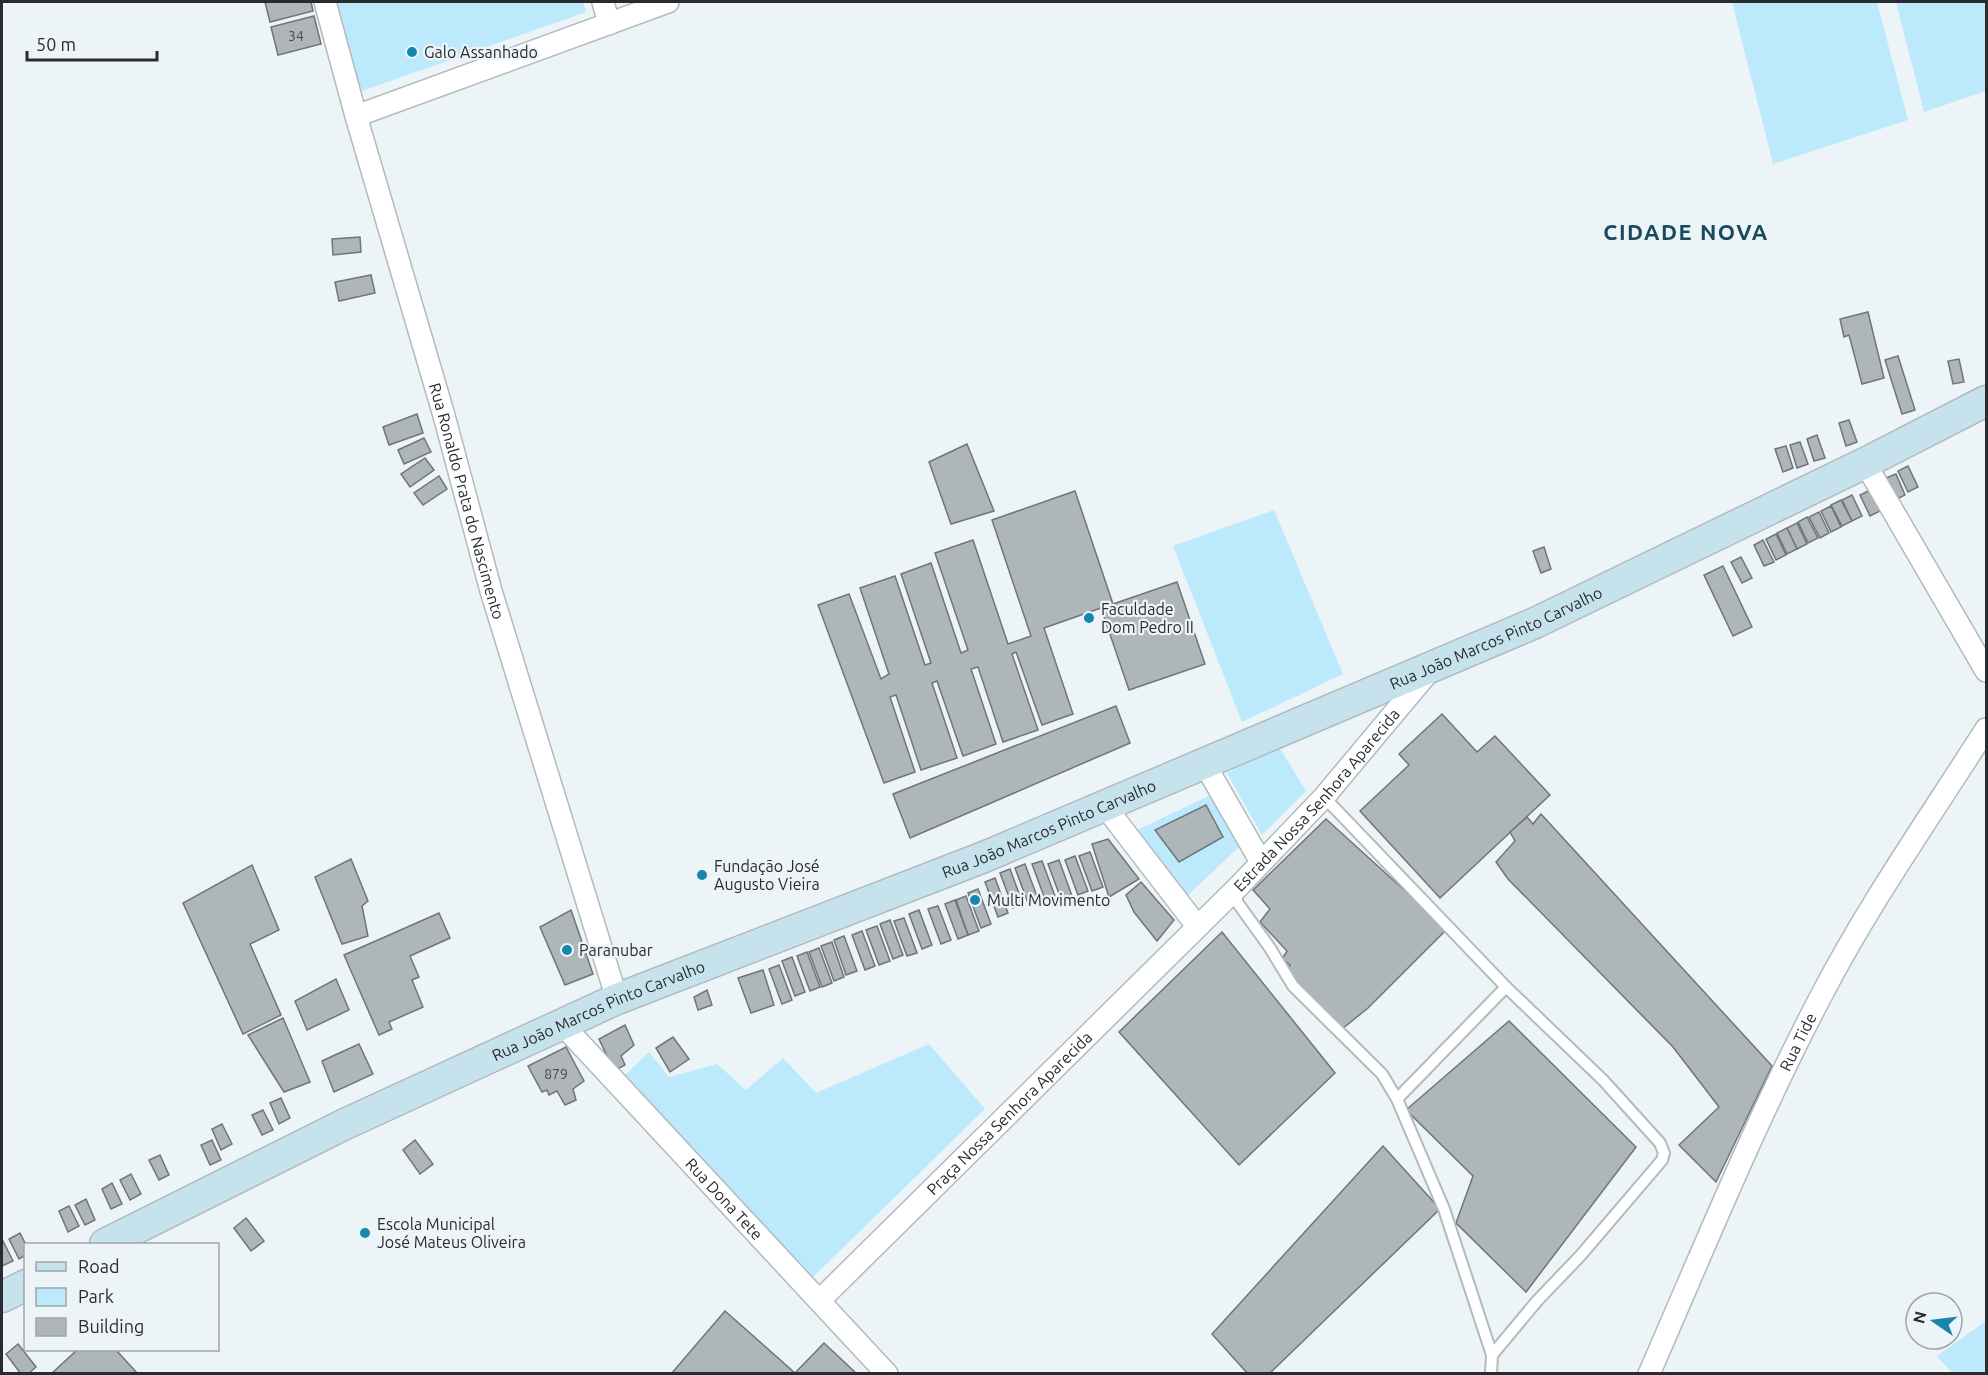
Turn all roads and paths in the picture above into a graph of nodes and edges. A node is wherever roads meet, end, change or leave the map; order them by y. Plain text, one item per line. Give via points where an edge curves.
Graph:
1 (325, 2) edge
2 (603, 2) edge
3 (668, 2) edge
4 (609, 24) junction
5 (356, 116) junction
6 (1986, 401) edge
7 (1865, 463) junction
8 (1431, 669) junction
9 (1986, 671) edge
10 (1986, 729) edge
11 (1204, 763) junction
12 (1324, 797) junction
13 (1104, 805) junction
14 (1261, 862) junction
15 (1238, 887) junction
16 (1197, 926) junction
17 (1506, 987) junction
18 (616, 999) junction
19 (561, 1023) junction
20 (1397, 1099) junction
21 (109, 1243) edge
22 (24, 1286) edge
23 (2, 1297) edge
24 (820, 1300) junction
25 (1492, 1355) junction
26 (887, 1374) edge
27 (1491, 1374) edge
28 (1649, 1374) edge

1 - 5 street, Rua Ronaldo Prata do Nascimento
2 - 4 street
3 - 4 street
4 - 5 street
5 - 18 street, Rua Ronaldo Prata do Nascimento via 491,591
6 - 7 main road, Rua João Marcos Pinto Carvalho
7 - 8 main road, Rua João Marcos Pinto Carvalho via 1535,623
7 - 9 street
8 - 11 main road, Rua João Marcos Pinto Carvalho
8 - 12 street, Estrada Nossa Senhora Aparecida
10 - 28 street, Rua Tide via 1821,996 1779,1080
11 - 13 main road, Rua João Marcos Pinto Carvalho
11 - 14 street
12 - 14 street, Estrada Nossa Senhora Aparecida
12 - 17 lane
13 - 16 street
13 - 18 main road, Rua João Marcos Pinto Carvalho via 984,857
14 - 15 street, Estrada Nossa Senhora Aparecida
15 - 16 street, Estrada Nossa Senhora Aparecida
15 - 20 lane via 1237,902 1293,986 1382,1074
16 - 24 street, Praça Nossa Senhora Aparecida
17 - 20 lane
17 - 25 lane via 1603,1080 1660,1143 1664,1153 1611,1221
18 - 19 main road, Rua João Marcos Pinto Carvalho
19 - 21 main road, Rua João Marcos Pinto Carvalho via 343,1125
19 - 24 street, Rua Dona Tete
20 - 25 lane via 1444,1209
22 - 23 main road
24 - 26 street, Rua Dona Tete
25 - 27 lane

